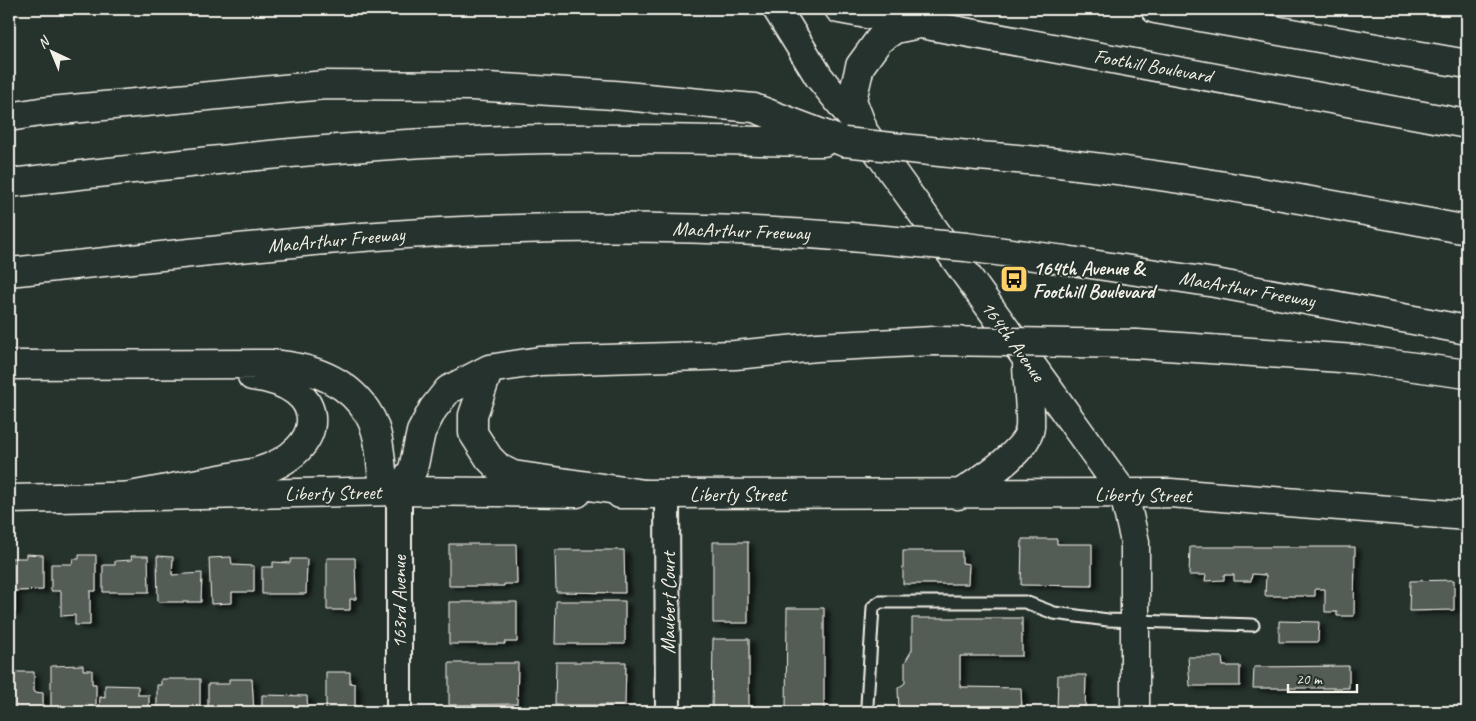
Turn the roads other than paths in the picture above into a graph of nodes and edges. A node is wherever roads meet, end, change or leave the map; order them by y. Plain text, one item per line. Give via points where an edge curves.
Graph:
1 (777, 9) edge
2 (840, 9) edge
3 (1155, 9) edge
4 (1258, 17) edge
5 (922, 23) junction
6 (1467, 64) edge
7 (40, 112) junction
8 (9, 113) edge
9 (9, 117) edge
10 (1467, 124) edge
11 (855, 138) junction
12 (9, 183) edge
13 (1467, 230) edge
14 (9, 272) edge
15 (1467, 330) edge
16 (1026, 361) junction
17 (141, 363) junction
18 (9, 365) edge
19 (489, 369) junction
20 (1467, 374) edge
21 (399, 492) junction
22 (656, 494) junction
23 (1124, 494) junction
24 (958, 495) junction
25 (125, 498) junction
26 (9, 499) edge
27 (1467, 516) edge
28 (1135, 621) junction
29 (1253, 624) dead end
30 (867, 705) dead end
31 (399, 712) edge
32 (668, 712) edge
33 (1135, 712) edge

1 - 11 main road, 164th Avenue
2 - 5 main road, Foothill Boulevard
3 - 4 main road
4 - 6 main road
5 - 10 main road, Foothill Boulevard
5 - 11 main road via 895,29 878,40 860,66 852,100
7 - 8 main road
7 - 9 main road
7 - 11 main road via 289,87 379,84 540,89 754,108
11 - 12 main road via 780,141 630,138 435,143 284,153
11 - 13 main road, bridge via 978,156 1045,161 1205,182
11 - 16 main road, 164th Avenue
14 - 15 main road, MacArthur Freeway, bridge via 321,241 471,231 664,228 850,237 966,247 1215,283
16 - 23 main road, 164th Avenue
16 - 24 main road via 1030,429 1017,451
17 - 18 main road
17 - 21 main road via 271,364 312,369 329,377 359,401 370,416 377,437 383,478
17 - 25 main road via 270,378 288,384 303,396 310,411 310,430 304,445 278,466
19 - 20 main road, bridge via 540,361 735,355 934,341 1137,344 1355,359
19 - 21 main road via 448,390 433,409 421,432 413,469
19 - 22 main road via 473,415 473,433 489,458 500,468 513,475
21 - 22 main road, Liberty Street
21 - 25 main road, Liberty Street
21 - 31 street, 163rd Avenue
22 - 24 main road, Liberty Street
22 - 32 street, Maubert Court
23 - 24 main road, Liberty Street
23 - 27 main road, Liberty Street via 1180,494
23 - 28 main road, 164th Avenue via 1135,542
25 - 26 main road, Liberty Street
28 - 29 lane
28 - 30 lane via 1054,613 1025,602 880,602 873,607
28 - 33 main road, 164th Avenue

